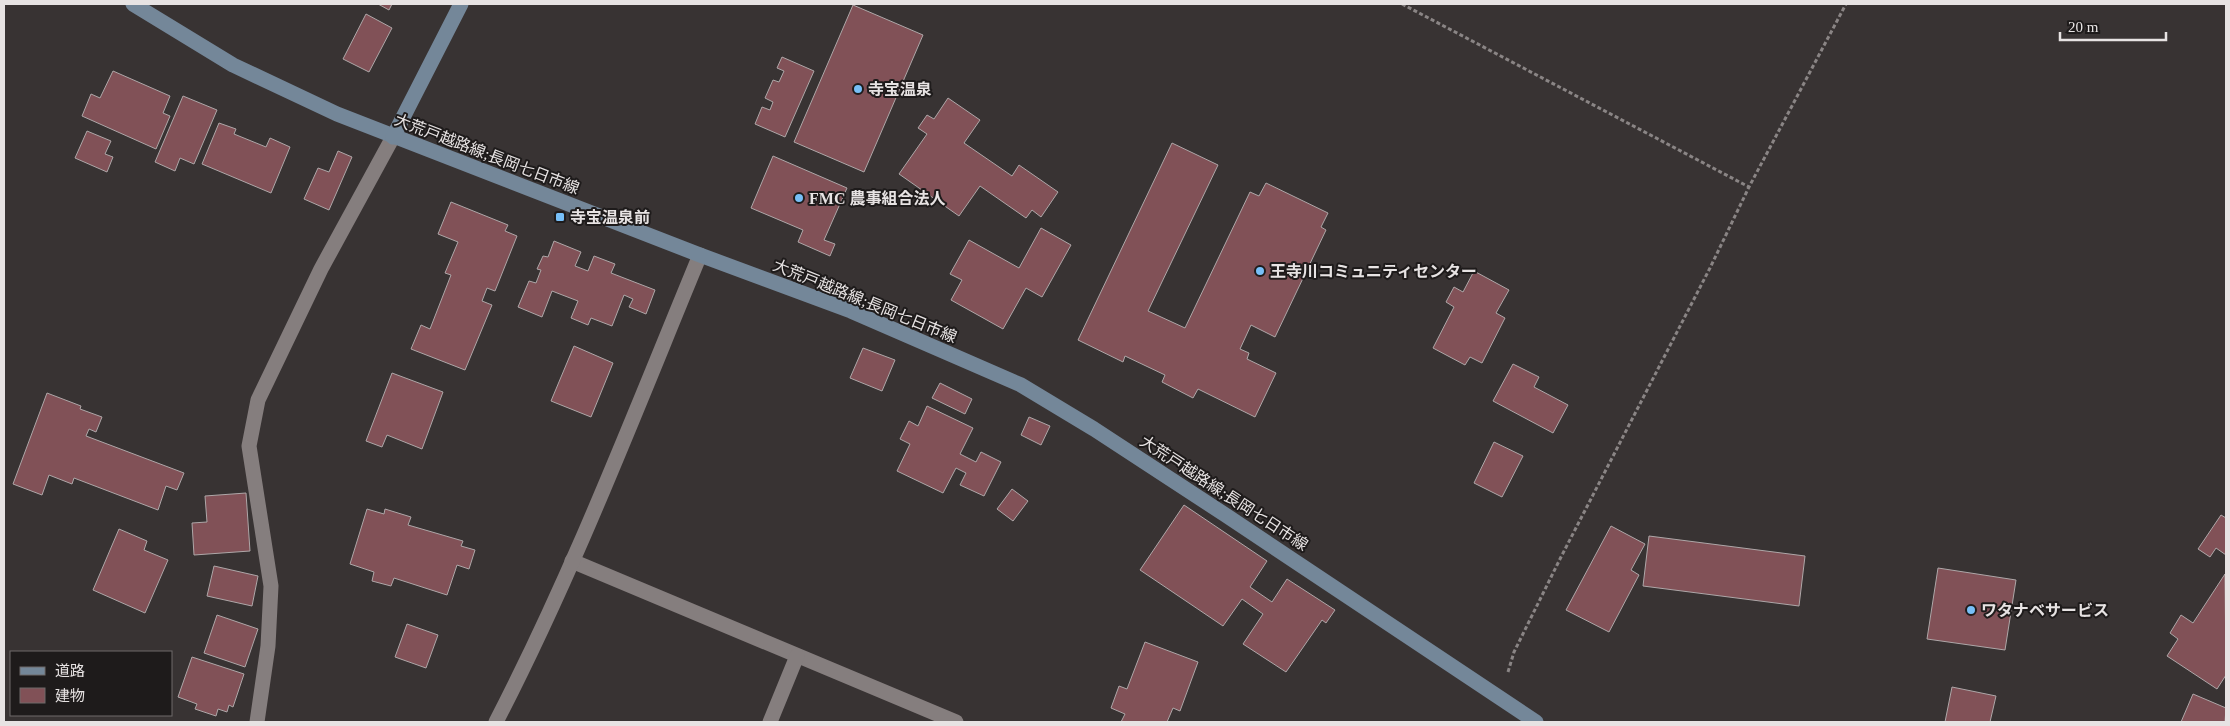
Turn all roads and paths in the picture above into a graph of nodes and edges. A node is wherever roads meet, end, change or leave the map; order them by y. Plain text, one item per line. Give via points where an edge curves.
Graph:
1 (132, 4) edge
2 (461, 4) edge
3 (1402, 4) edge
4 (1846, 4) edge
5 (393, 137) junction
6 (1749, 186) junction
7 (700, 255) junction
8 (572, 562) junction
9 (797, 656) junction
10 (1500, 698) junction
11 (257, 722) edge
12 (496, 722) edge
13 (770, 722) edge
14 (956, 722) edge
15 (1536, 722) edge

1 - 5 main road, 大荒戸越路線;長岡七日市線 via 233,65
2 - 5 main road
3 - 6 path
4 - 6 path
5 - 7 main road, 大荒戸越路線;長岡七日市線
5 - 11 street via 321,269 258,400 249,446 271,586 268,646
6 - 10 path via 1560,557 1514,652
7 - 8 street
7 - 10 main road, 大荒戸越路線;長岡七日市線 via 851,311 1021,385 1176,482
8 - 9 street
8 - 12 street
9 - 13 street
9 - 14 street
10 - 15 main road, 大荒戸越路線;長岡七日市線

